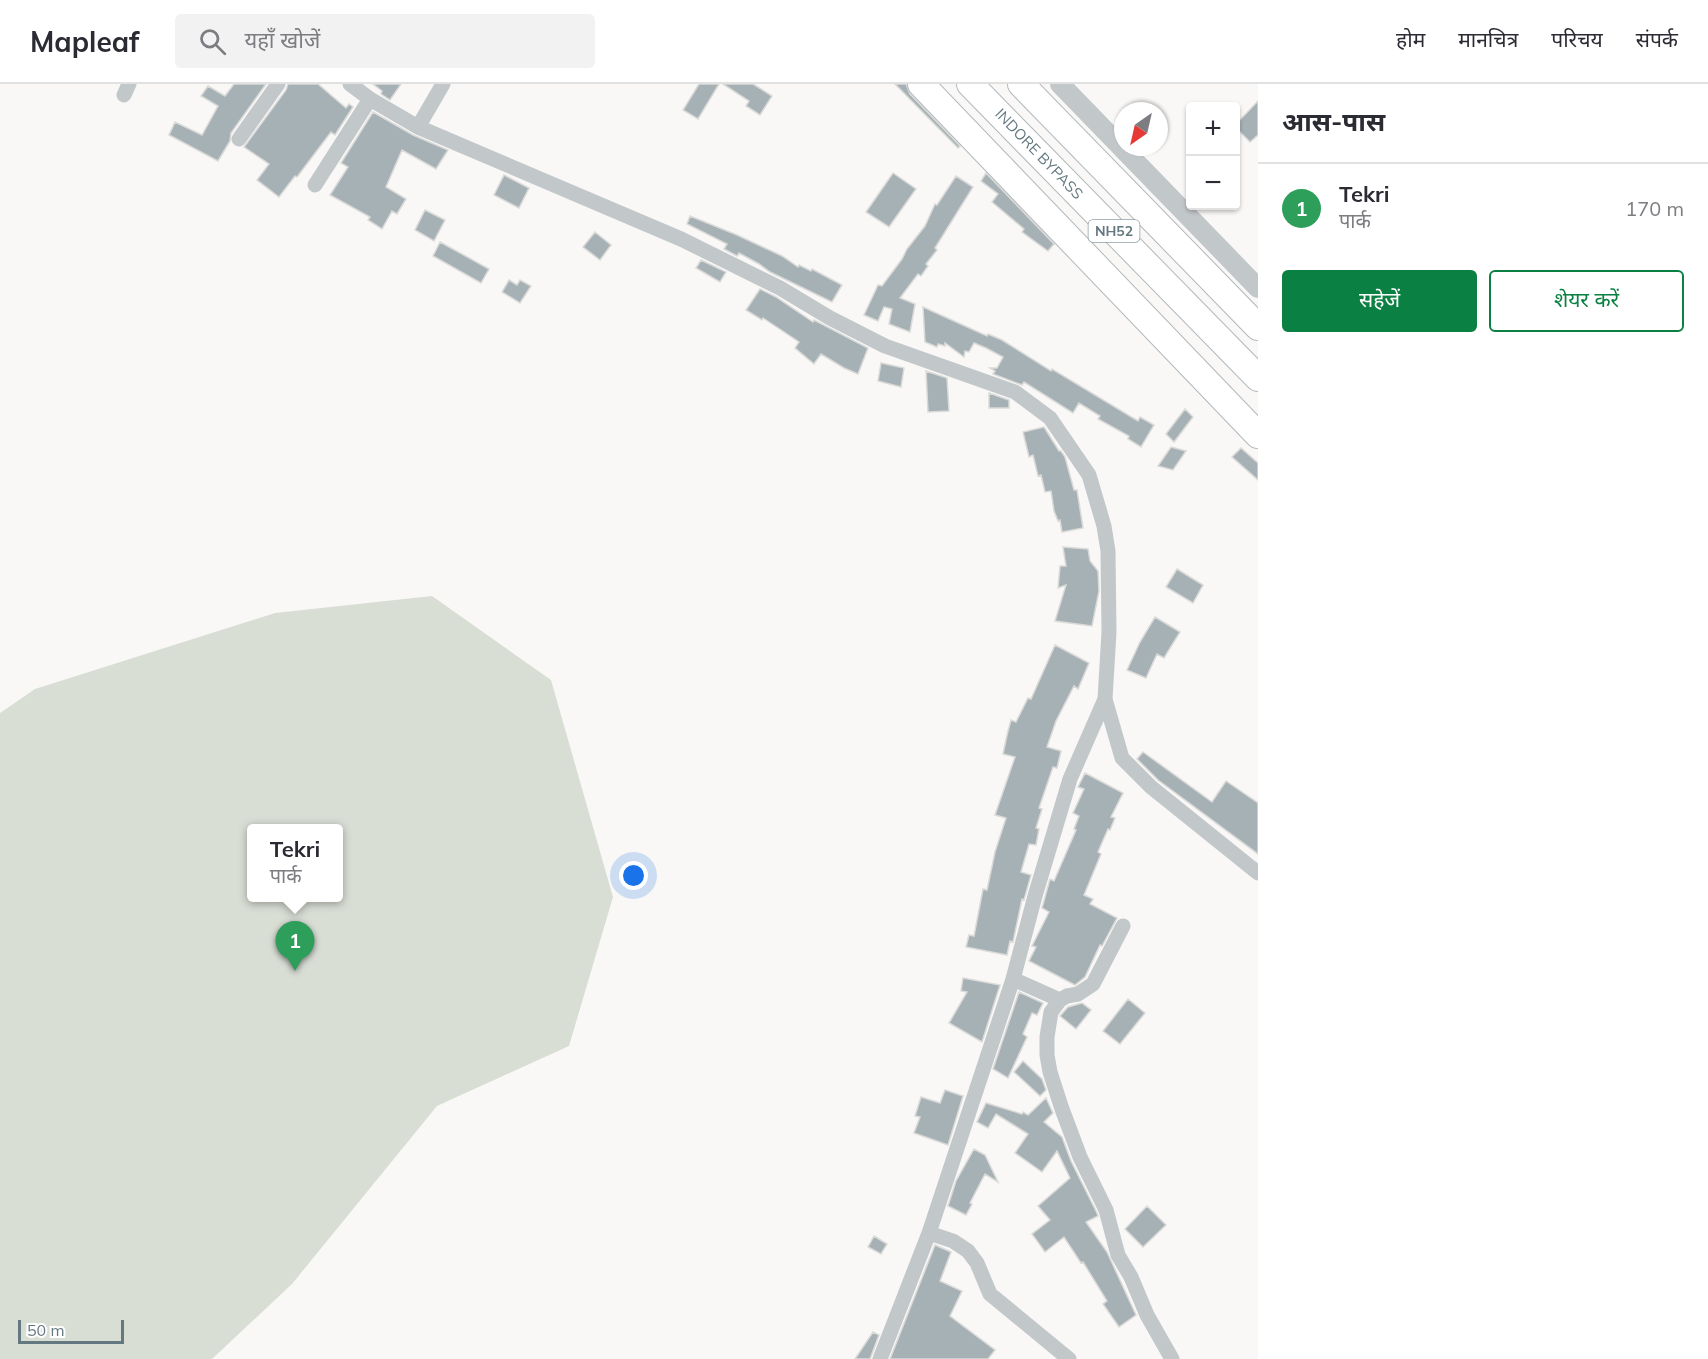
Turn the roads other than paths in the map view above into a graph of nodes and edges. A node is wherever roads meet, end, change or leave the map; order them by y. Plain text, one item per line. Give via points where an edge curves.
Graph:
1 (278, 84) edge
2 (350, 84) edge
3 (443, 84) edge
4 (921, 84) edge
5 (970, 84) edge
6 (1021, 84) edge
7 (1060, 84) edge
8 (370, 99) junction
9 (418, 127) junction
10 (239, 139) dead end
11 (315, 185) dead end
12 (1258, 288) edge
13 (1258, 327) edge
14 (1258, 378) edge
15 (1258, 435) edge
16 (1105, 699) junction
17 (1258, 873) edge
18 (1123, 926) dead end
19 (1013, 980) junction
20 (1060, 1000) junction
21 (929, 1233) junction
22 (880, 1359) edge
23 (1069, 1359) edge
24 (1172, 1359) edge

1 - 10 street
2 - 8 street
3 - 9 street
4 - 15 highway
5 - 14 highway, INDORE BYPASS / NH52
6 - 13 highway, NH52
7 - 12 street
8 - 9 street
8 - 11 street
9 - 16 street via 681,239 885,346 1015,392 1050,418 1089,475 1104,525 1109,632
16 - 17 street via 1122,758 1151,788
16 - 19 street via 1070,779
18 - 20 street via 1094,984
19 - 20 street
19 - 21 street
20 - 24 street via 1051,1012 1047,1037 1050,1072 1080,1157 1106,1210 1118,1256
21 - 22 street
21 - 23 street via 968,1251 990,1294

